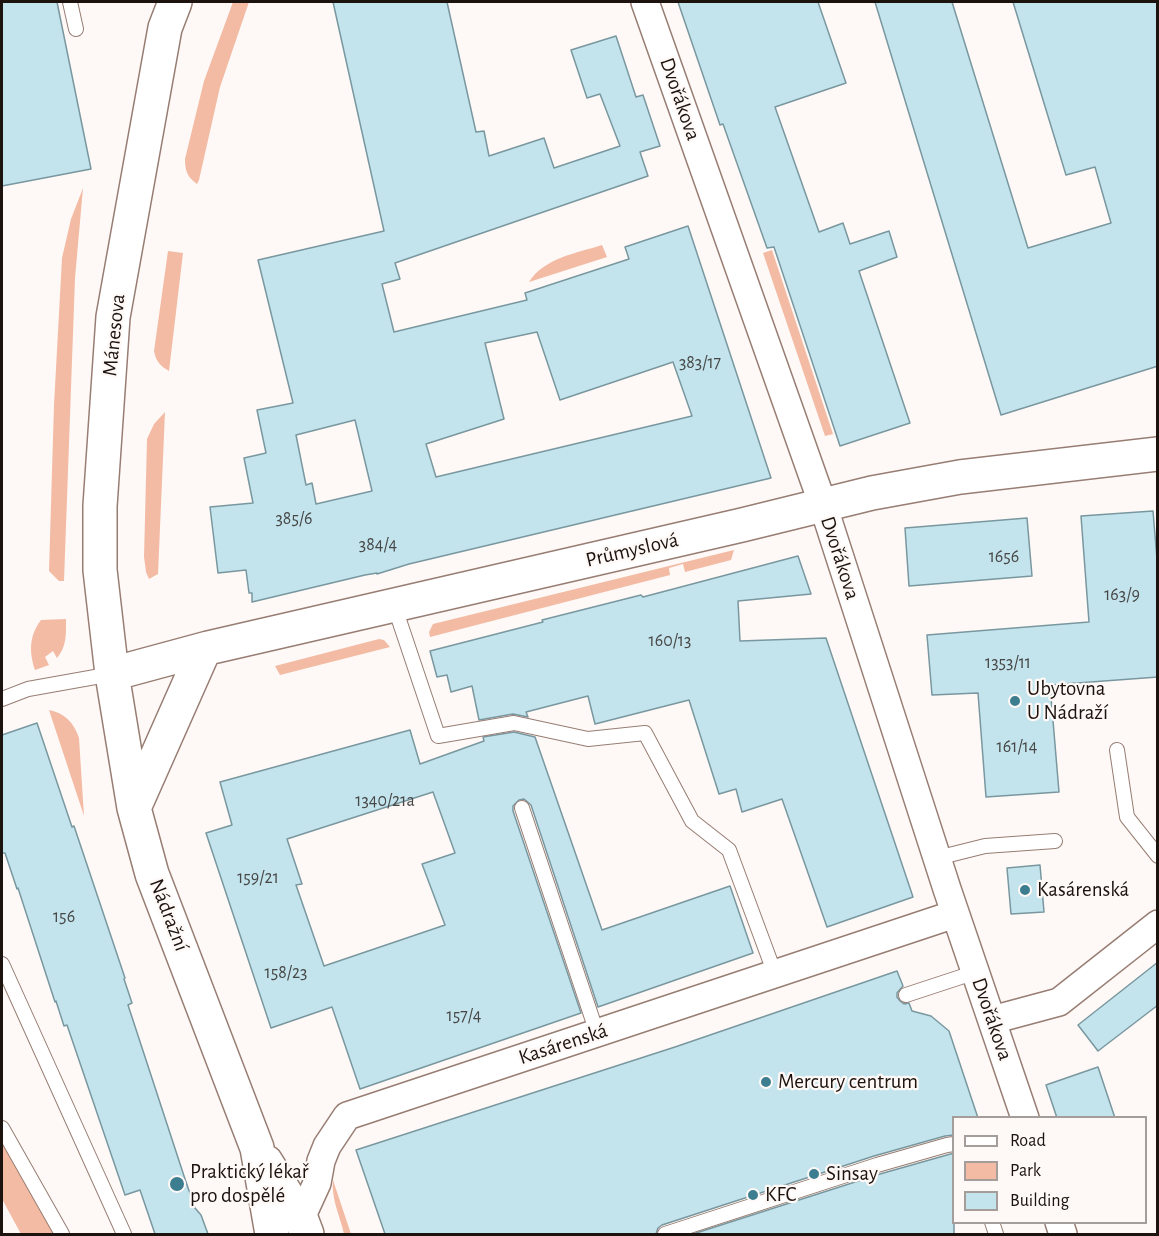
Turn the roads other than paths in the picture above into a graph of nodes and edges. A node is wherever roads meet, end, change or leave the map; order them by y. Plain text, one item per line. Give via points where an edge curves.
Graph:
1 (70, 2) edge
2 (175, 2) edge
3 (645, 2) edge
4 (76, 29) dead end
5 (1158, 454) edge
6 (823, 505) junction
7 (394, 605) junction
8 (204, 650) junction
9 (112, 674) junction
10 (2, 699) edge
11 (1117, 750) dead end
12 (134, 808) junction
13 (522, 808) dead end
14 (1056, 841) dead end
15 (1158, 856) edge
16 (937, 858) junction
17 (956, 914) junction
18 (1158, 924) edge
19 (2, 964) edge
20 (976, 972) junction
21 (775, 974) junction
22 (906, 995) dead end
23 (992, 1020) junction
24 (597, 1033) junction
25 (1024, 1116) edge
26 (2, 1128) edge
27 (952, 1144) edge
28 (257, 1148) junction
29 (304, 1226) edge
30 (62, 1234) edge
31 (124, 1234) edge
32 (272, 1234) edge
33 (665, 1234) edge

1 - 4 lane
2 - 9 main road, Mánesova via 165,28 113,317 100,506 100,570
3 - 6 street, Dvořákova
5 - 6 main road, Průmyslová via 960,477
6 - 7 main road, Průmyslová
6 - 16 street, Dvořákova
7 - 8 main road, Průmyslová
7 - 21 lane via 438,736 514,723 588,739 645,733 692,821 729,850
8 - 9 main road, Průmyslová
8 - 12 main road
9 - 10 lane via 28,689
9 - 12 main road, Nádražní
11 - 15 lane via 1127,817
12 - 28 main road, Nádražní via 153,873
13 - 24 lane
14 - 16 lane via 985,846
16 - 17 street, Dvořákova
17 - 20 street, Dvořákova
17 - 21 street, Kasárenská
18 - 23 street via 1059,1002
19 - 31 lane
20 - 22 lane
20 - 23 street, Dvořákova
21 - 24 street, Kasárenská
23 - 25 street, Dvořákova
24 - 29 street, Kasárenská via 347,1116 321,1161
26 - 30 lane
27 - 33 lane
28 - 29 main road, Nádražní
28 - 32 main road, Nádražní

